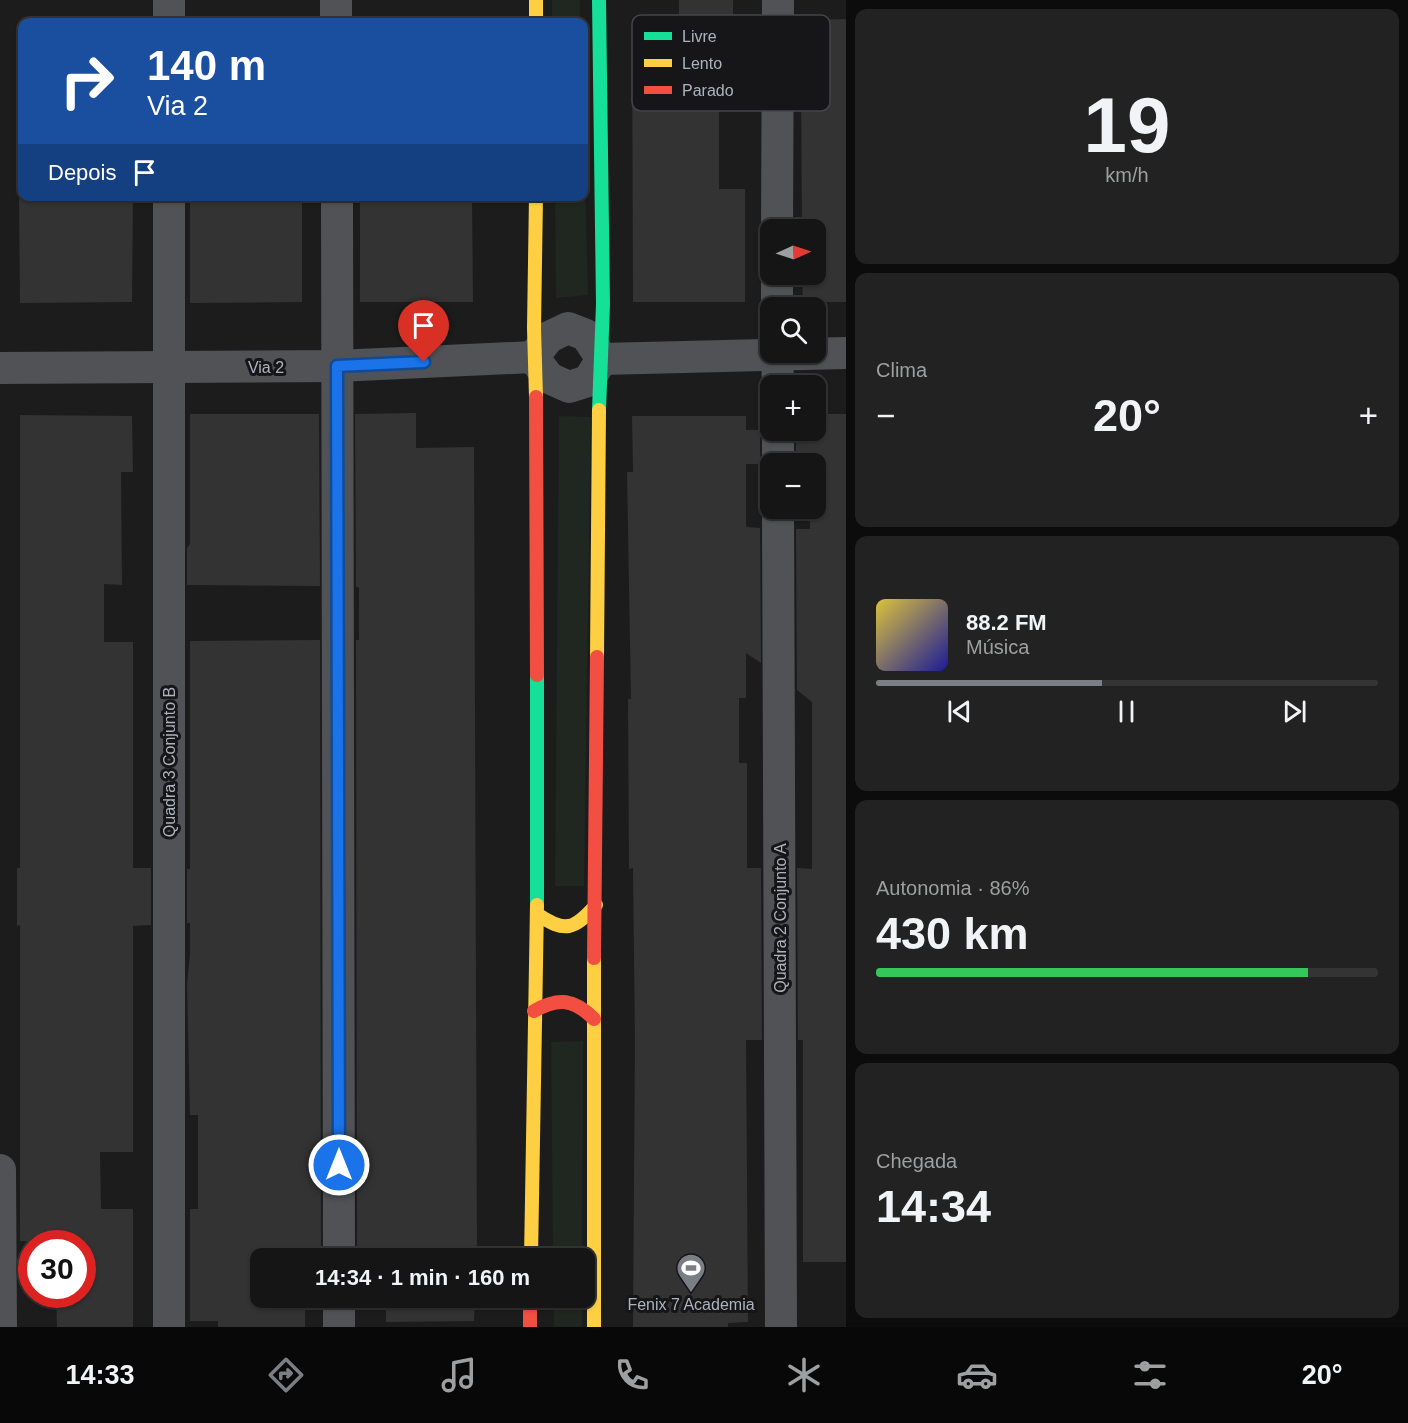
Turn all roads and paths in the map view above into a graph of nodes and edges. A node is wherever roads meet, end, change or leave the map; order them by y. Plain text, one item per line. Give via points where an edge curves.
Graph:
1 (169, 0) edge
2 (336, 0) edge
3 (536, 0) edge
4 (599, 0) edge
5 (778, 0) edge
6 (778, 15) edge
7 (169, 18) edge
8 (336, 18) edge
9 (536, 18) edge
10 (778, 111) edge
11 (169, 201) edge
12 (337, 201) edge
13 (536, 201) edge
14 (777, 219) edge
15 (826, 353) edge
16 (846, 353) edge
17 (760, 354) edge
18 (533, 357) junction
19 (602, 359) junction
20 (337, 366) junction
21 (168, 367) junction
22 (0, 368) edge
23 (778, 519) edge
24 (596, 905) junction
25 (537, 914) junction
26 (534, 1011) junction
27 (594, 1019) junction
28 (0, 1170) edge
29 (339, 1248) edge
30 (531, 1248) edge
31 (339, 1308) edge
32 (530, 1308) edge
33 (1, 1327) edge
34 (169, 1327) edge
35 (339, 1327) edge
36 (530, 1327) edge
37 (594, 1327) edge
38 (781, 1327) edge

1 - 7 street
2 - 8 street
3 - 9 street
4 - 19 street
5 - 6 street
10 - 14 street
11 - 21 street, Quadra 3 Conjunto B
12 - 20 street
13 - 18 street
15 - 16 street
17 - 19 street
18 - 19 street via 549,378 569,387 588,381
18 - 19 street via 549,337 568,328 585,335
18 - 20 street, Via 2
18 - 25 street via 537,407
19 - 24 street via 598,417
20 - 21 street, Via 2
20 - 29 street
21 - 22 street, Via 2
21 - 34 street, Quadra 3 Conjunto B
23 - 38 street, Quadra 2 Conjunto A
24 - 25 street via 579,925 566,928 554,927
24 - 27 street
25 - 26 street
26 - 27 street via 550,1002 567,1000 579,1004
26 - 30 street
27 - 37 street
28 - 33 street
31 - 35 street
32 - 36 street

